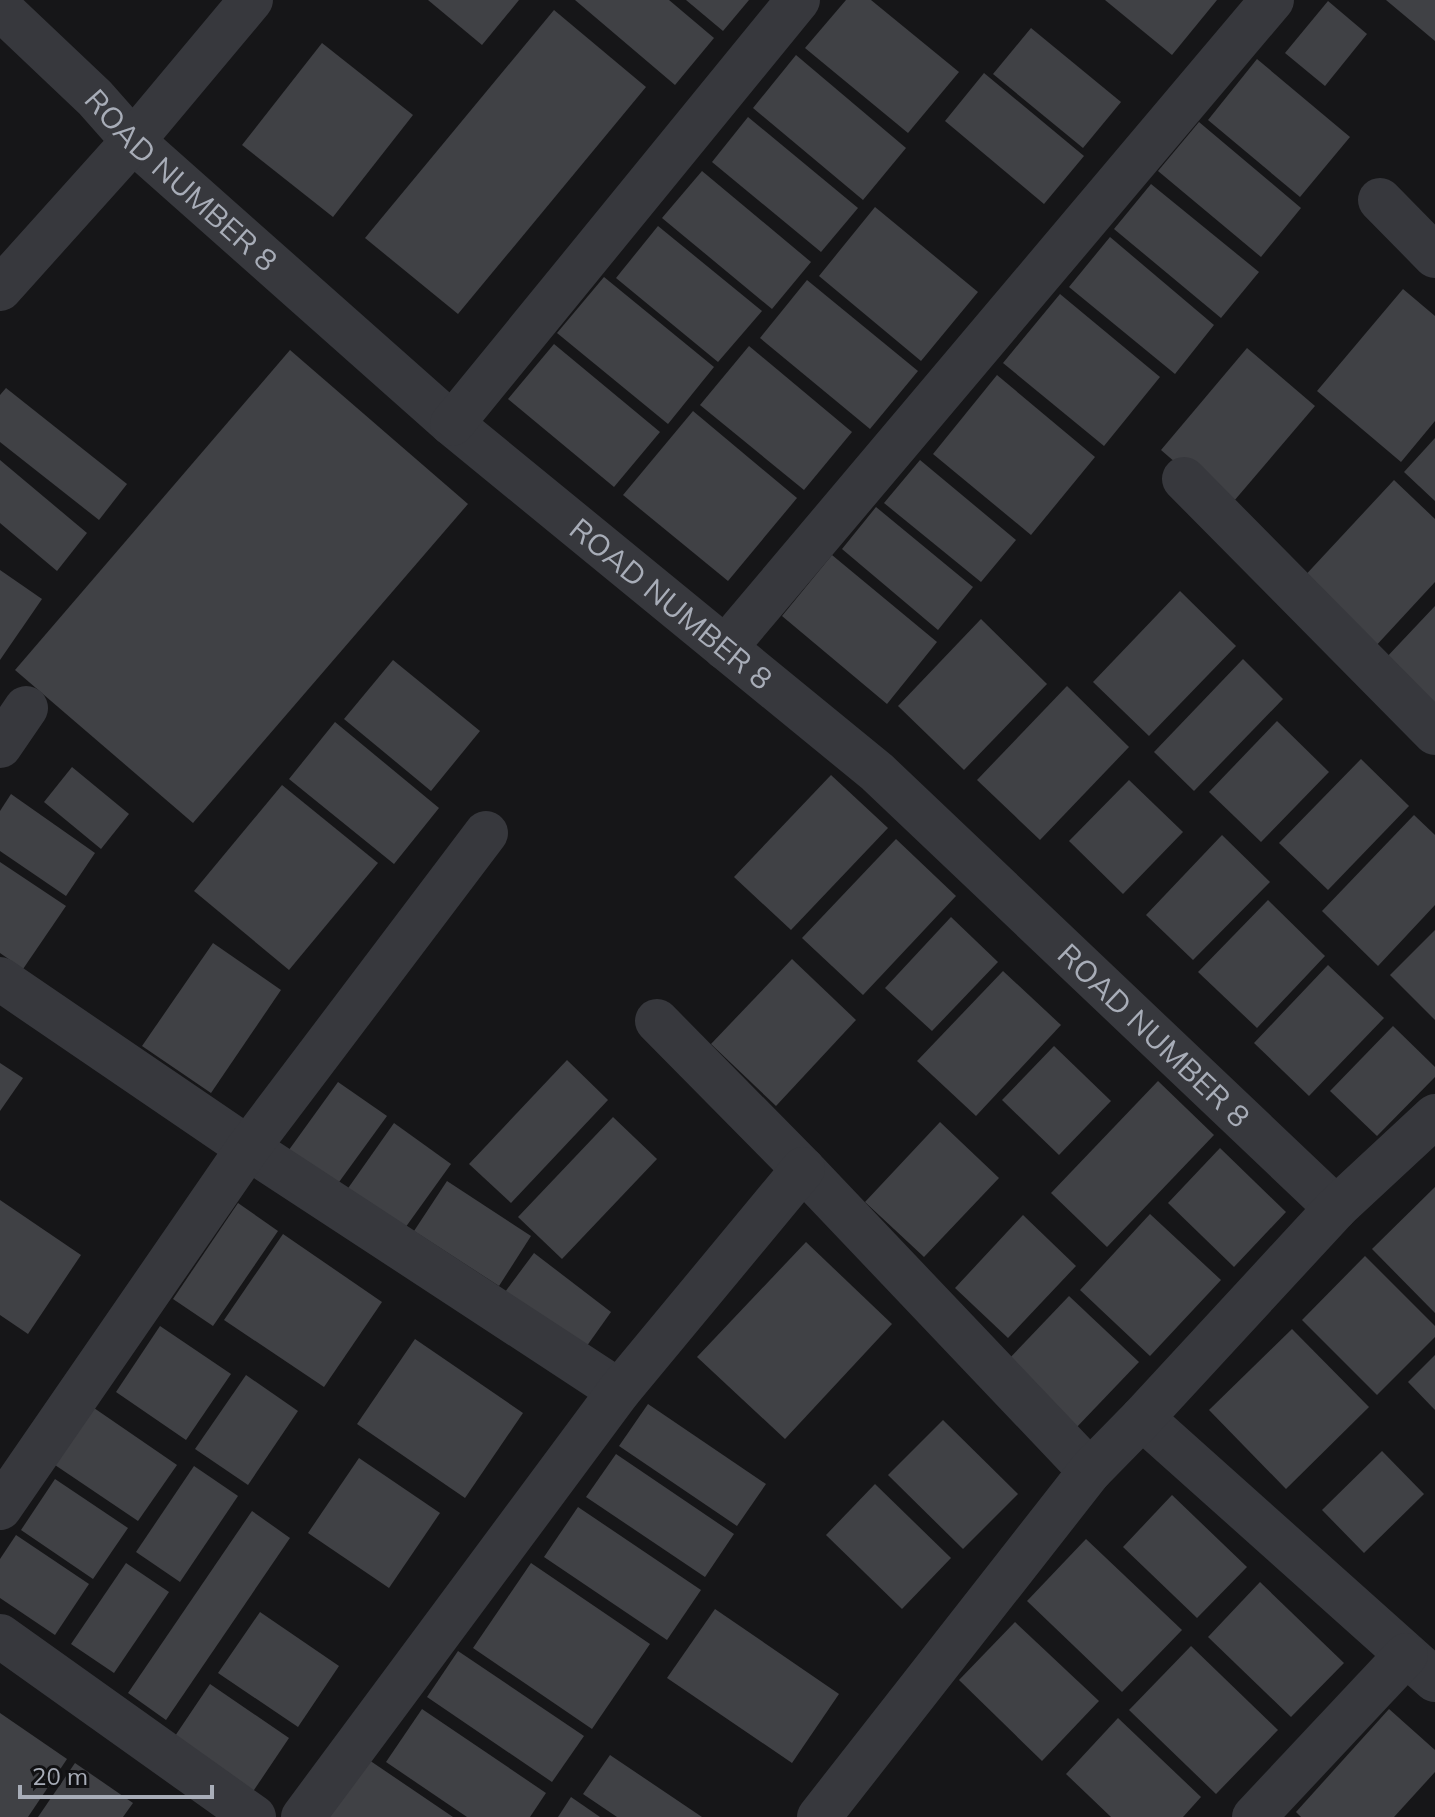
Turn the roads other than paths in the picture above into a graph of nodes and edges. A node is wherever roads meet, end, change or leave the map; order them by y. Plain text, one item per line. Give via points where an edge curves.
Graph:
1 (251, 0) edge
2 (798, 0) edge
3 (1272, 0) edge
4 (0, 8) edge
5 (133, 141) junction
6 (1380, 200) dead end
7 (1435, 256) edge
8 (0, 289) edge
9 (452, 424) junction
10 (1184, 479) dead end
11 (725, 648) junction
12 (26, 708) dead end
13 (1435, 733) edge
14 (0, 746) edge
15 (486, 833) dead end
16 (0, 979) edge
17 (657, 1021) dead end
18 (1435, 1116) edge
19 (248, 1148) junction
20 (803, 1169) junction
21 (1336, 1208) junction
22 (619, 1391) junction
23 (1142, 1418) junction
24 (1090, 1471) junction
25 (0, 1508) edge
26 (0, 1636) edge
27 (1421, 1668) edge
28 (254, 1817) edge
29 (303, 1817) edge
30 (819, 1817) edge
31 (1254, 1817) edge

1 - 5 street
2 - 9 street
3 - 11 street
4 - 5 street, ROAD NUMBER 8
5 - 8 street
5 - 9 street, ROAD NUMBER 8
6 - 7 street
9 - 11 street, ROAD NUMBER 8
10 - 13 street
11 - 21 street, ROAD NUMBER 8 via 877,772
12 - 14 street
15 - 19 street
16 - 19 street
17 - 20 street
18 - 21 street
19 - 22 street
19 - 25 street
20 - 22 street
20 - 24 street
21 - 23 street
22 - 29 street
23 - 24 street
23 - 27 street
24 - 30 street
26 - 28 street
27 - 31 street

